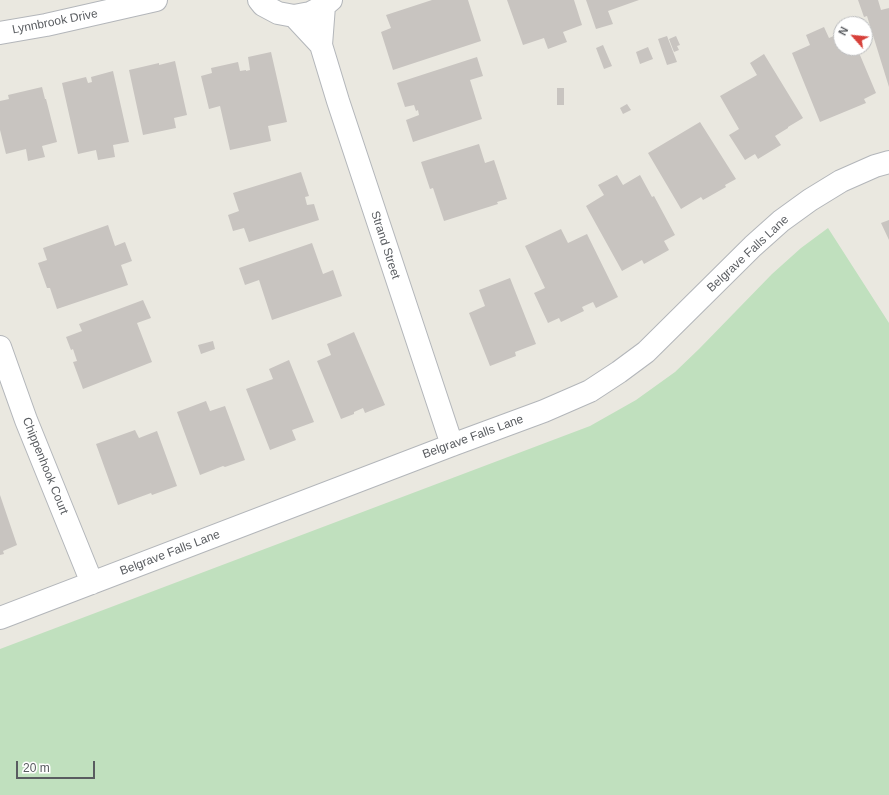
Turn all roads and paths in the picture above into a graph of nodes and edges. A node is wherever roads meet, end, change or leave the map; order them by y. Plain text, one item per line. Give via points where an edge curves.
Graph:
1 (156, 0) edge
2 (259, 0) edge
3 (327, 3) edge
4 (294, 16) junction
5 (0, 33) edge
6 (321, 45) junction
7 (889, 162) edge
8 (0, 347) edge
9 (452, 445) junction
10 (92, 583) junction
11 (0, 618) edge

1 - 5 street, Lynnbrook Drive
2 - 4 street via 278,13
3 - 4 street via 310,14
3 - 6 street, Strand Street
4 - 6 street, Strand Street
6 - 9 street, Strand Street
7 - 9 street, Belgrave Falls Lane via 841,181 781,221 646,352 590,391
8 - 10 street, Chippenhook Court via 26,420
9 - 10 street, Belgrave Falls Lane
10 - 11 street, Belgrave Falls Lane

